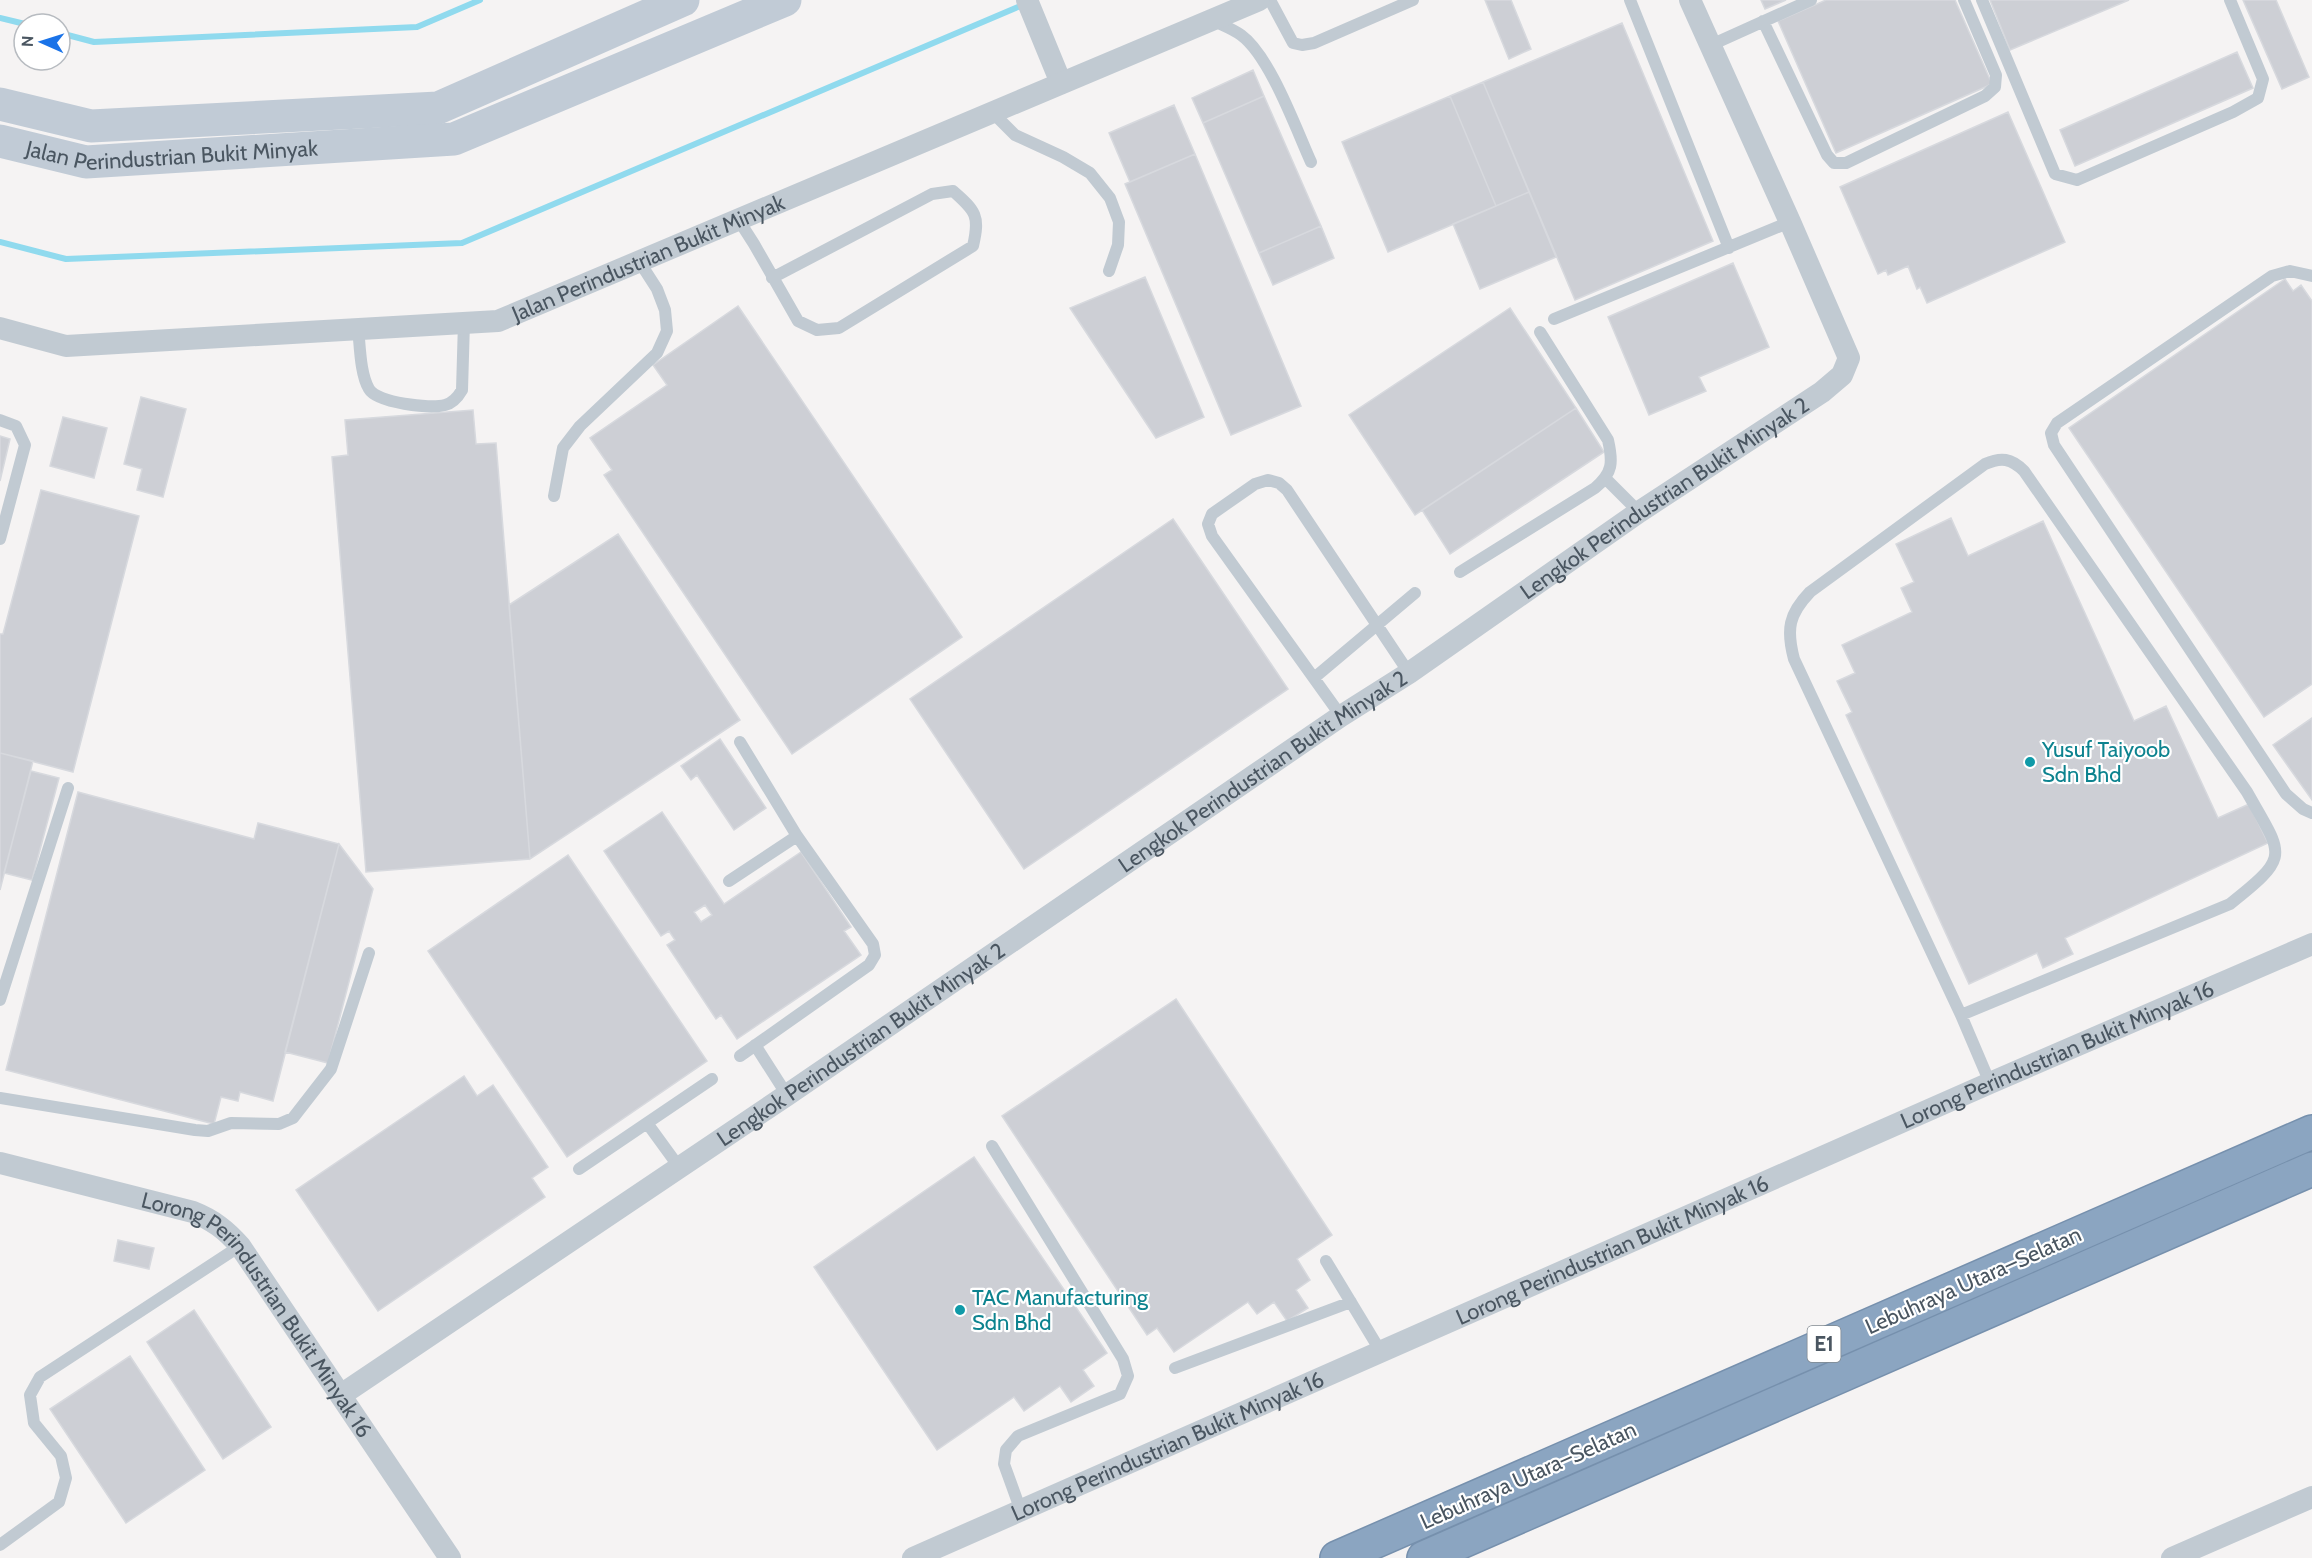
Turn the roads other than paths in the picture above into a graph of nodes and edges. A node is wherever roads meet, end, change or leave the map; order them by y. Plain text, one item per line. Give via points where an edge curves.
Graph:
1 (683, 0) edge
2 (785, 0) edge
3 (1027, 0) edge
4 (1259, 0) edge
5 (1270, 0) edge
6 (1413, 0) edge
7 (1630, 0) edge
8 (1690, 0) edge
9 (1811, 0) edge
10 (1964, 0) edge
11 (1982, 0) edge
12 (2230, 0) edge
13 (1211, 20) junction
14 (1763, 21) junction
15 (1711, 45) junction
16 (1057, 73) junction
17 (0, 104) edge
18 (992, 112) junction
19 (0, 141) edge
20 (1311, 162) dead end
21 (738, 219) junction
22 (1790, 222) junction
23 (1729, 248) junction
24 (639, 261) junction
25 (1109, 271) dead end
26 (2312, 276) edge
27 (772, 278) junction
28 (1554, 319) dead end
29 (464, 322) junction
30 (0, 328) edge
31 (358, 328) junction
32 (1540, 332) dead end
33 (0, 420) edge
34 (1606, 479) junction
35 (554, 496) dead end
36 (1639, 512) junction
37 (0, 539) edge
38 (1460, 572) dead end
39 (1415, 593) dead end
40 (1376, 625) junction
41 (1409, 673) junction
42 (1314, 678) junction
43 (1341, 716) junction
44 (740, 742) dead end
45 (68, 788) dead end
46 (2312, 813) edge
47 (797, 836) junction
48 (729, 881) dead end
49 (2312, 944) edge
50 (369, 953) dead end
51 (0, 1000) edge
52 (1961, 1015) junction
53 (755, 1046) junction
54 (740, 1056) dead end
55 (712, 1079) dead end
56 (1990, 1083) junction
57 (787, 1095) junction
58 (0, 1098) edge
59 (647, 1123) junction
60 (2312, 1132) edge
61 (992, 1146) dead end
62 (0, 1163) edge
63 (679, 1167) junction
64 (579, 1169) dead end
65 (2312, 1169) edge
66 (240, 1246) junction
67 (1326, 1261) dead end
68 (1351, 1302) junction
69 (1381, 1352) junction
70 (1174, 1368) dead end
71 (341, 1395) junction
72 (2312, 1497) edge
73 (1021, 1511) junction
74 (0, 1545) edge
75 (2197, 1553) edge
76 (450, 1558) edge
77 (913, 1558) edge
78 (1337, 1558) edge
79 (1424, 1558) edge
80 (2172, 1558) edge

1 - 17 main road, Jalan Perindustrian Bukit Minyak via 438,108 91,126
2 - 19 main road, Jalan Perindustrian Bukit Minyak via 454,139 86,162
3 - 16 street
4 - 13 street, Jalan Perindustrian Bukit Minyak
5 - 6 lane via 1293,42 1302,45
7 - 23 lane
8 - 15 street, Lengkok Perindustrian Bukit Minyak 2
9 - 14 lane
10 - 14 lane via 1996,75 1995,87 1985,96 1846,163 1834,163 1827,155
11 - 12 lane via 2055,174 2077,180 2258,98 2263,79
13 - 16 street, Jalan Perindustrian Bukit Minyak
13 - 20 lane via 1241,35 1259,54
14 - 15 lane
15 - 22 street, Lengkok Perindustrian Bukit Minyak 2
16 - 18 street, Jalan Perindustrian Bukit Minyak
18 - 21 street, Jalan Perindustrian Bukit Minyak
18 - 25 lane via 1015,135 1090,173 1110,198 1119,222 1118,245
21 - 24 street, Jalan Perindustrian Bukit Minyak
21 - 27 lane
22 - 23 lane
22 - 36 street, Lengkok Perindustrian Bukit Minyak 2 via 1849,358 1842,375
23 - 28 lane
24 - 29 street, Jalan Perindustrian Bukit Minyak via 498,321
24 - 35 lane via 657,289 667,331 657,353 580,426 563,448
26 - 46 lane via 2290,270 2272,276 2057,423 2051,439 2286,794
27 - 27 lane via 798,321 817,330 839,328 973,246 977,226 971,207 953,191 932,194
29 - 31 street, Jalan Perindustrian Bukit Minyak
29 - 31 lane via 462,390 458,398 446,405 377,398 368,388
30 - 31 street, Jalan Perindustrian Bukit Minyak via 66,346
32 - 34 lane via 1608,440 1612,459
33 - 37 lane via 16,426 25,445
34 - 36 lane
34 - 38 lane
36 - 41 street, Lengkok Perindustrian Bukit Minyak 2
39 - 40 lane
40 - 41 lane
40 - 42 lane
40 - 42 lane via 1279,483 1268,480 1255,484 1212,514 1208,524 1212,536
41 - 43 street, Lengkok Perindustrian Bukit Minyak 2
42 - 43 lane
43 - 57 street, Lengkok Perindustrian Bukit Minyak 2
44 - 47 lane
45 - 51 lane
47 - 48 lane
47 - 53 lane via 873,944 875,955 869,965
49 - 56 street, Lorong Perindustrian Bukit Minyak 16
50 - 58 lane via 331,1069 293,1118 279,1124 231,1123 208,1131 195,1130
52 - 52 lane via 2230,904 2272,867 2277,855 2275,842 2247,792 2024,471 2006,459 1985,465 1810,592 1790,622 1789,641 1794,659
52 - 56 lane
53 - 54 lane
53 - 57 lane
55 - 59 lane
56 - 69 street, Lorong Perindustrian Bukit Minyak 16
57 - 63 street, Lengkok Perindustrian Bukit Minyak 2
59 - 63 lane
59 - 64 lane
60 - 78 highway, Lebuhraya Utara–Selatan / E1
61 - 73 lane via 1123,1359 1128,1376 1120,1394 1018,1436 1006,1450 1004,1464
62 - 66 street, Lorong Perindustrian Bukit Minyak 16 via 193,1212 227,1231
63 - 71 street, Lengkok Perindustrian Bukit Minyak 2
65 - 79 highway, Lebuhraya Utara–Selatan / E1
66 - 71 street, Lorong Perindustrian Bukit Minyak 16
66 - 74 lane via 40,1377 30,1395 34,1423 61,1456 66,1478 59,1502
67 - 68 lane
68 - 69 lane
68 - 70 lane
69 - 73 street, Lorong Perindustrian Bukit Minyak 16
71 - 76 street, Lorong Perindustrian Bukit Minyak 16
72 - 75 street
73 - 77 street, Lorong Perindustrian Bukit Minyak 16
75 - 80 street

